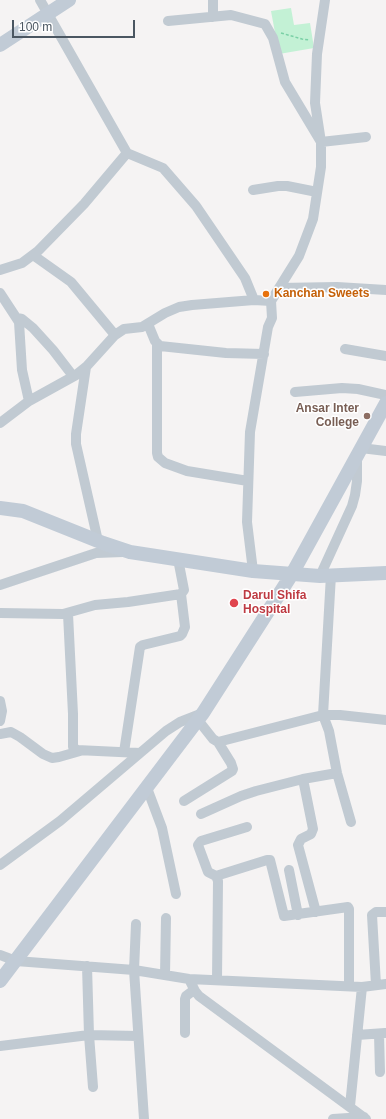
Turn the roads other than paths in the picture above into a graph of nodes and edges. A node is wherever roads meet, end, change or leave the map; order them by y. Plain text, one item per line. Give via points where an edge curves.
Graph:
1 (40, 0) edge
2 (69, 0) edge
3 (213, 0) edge
4 (325, 0) edge
5 (48, 14) junction
6 (213, 17) junction
7 (168, 21) dead end
8 (0, 45) edge
9 (366, 137) dead end
10 (321, 142) junction
11 (127, 153) junction
12 (253, 190) dead end
13 (317, 192) junction
14 (33, 255) junction
15 (0, 270) edge
16 (279, 288) junction
17 (386, 290) edge
18 (0, 293) edge
19 (254, 300) junction
20 (271, 301) junction
21 (17, 318) junction
22 (148, 324) junction
23 (115, 335) junction
24 (158, 344) junction
25 (345, 349) dead end
26 (264, 354) junction
27 (386, 356) edge
28 (86, 367) junction
29 (73, 376) junction
30 (295, 392) dead end
31 (386, 395) edge
32 (29, 401) junction
33 (386, 403) edge
34 (0, 423) edge
35 (386, 451) edge
36 (359, 452) junction
37 (248, 481) junction
38 (0, 508) edge
39 (98, 541) junction
40 (130, 552) junction
41 (178, 559) junction
42 (253, 571) junction
43 (386, 573) edge
44 (292, 574) junction
45 (325, 575) junction
46 (0, 585) edge
47 (181, 594) junction
48 (0, 613) edge
49 (68, 614) junction
50 (0, 701) edge
51 (323, 715) junction
52 (200, 716) junction
53 (386, 720) edge
54 (0, 721) edge
55 (0, 734) edge
56 (218, 742) junction
57 (80, 750) junction
58 (124, 752) junction
59 (140, 753) junction
60 (337, 773) junction
61 (303, 779) junction
62 (147, 788) junction
63 (184, 801) dead end
64 (201, 814) dead end
65 (351, 822) dead end
66 (247, 827) dead end
67 (0, 865) edge
68 (289, 870) dead end
69 (216, 876) junction
70 (176, 894) dead end
71 (316, 912) junction
72 (386, 912) edge
73 (298, 915) junction
74 (166, 918) dead end
75 (136, 924) dead end
76 (0, 955) edge
77 (16, 961) junction
78 (87, 966) junction
79 (134, 970) junction
80 (165, 975) junction
81 (189, 979) junction
82 (217, 980) junction
83 (0, 981) edge
84 (381, 985) edge
85 (349, 986) junction
86 (362, 987) junction
87 (194, 990) junction
88 (185, 1033) dead end
89 (383, 1034) edge
90 (89, 1035) junction
91 (357, 1035) junction
92 (138, 1036) junction
93 (0, 1046) edge
94 (380, 1072) dead end
95 (93, 1087) dead end
96 (350, 1106) junction
97 (365, 1118) edge
98 (144, 1119) edge
99 (333, 1119) edge
100 (346, 1119) edge

1 - 5 street
2 - 5 main road
3 - 6 street
4 - 10 street via 317,54 314,102
5 - 8 main road
5 - 11 street
6 - 7 street
6 - 10 street via 231,15 265,24 273,38 285,82
9 - 10 street
10 - 13 street
11 - 14 street via 84,204
11 - 19 street via 163,168 196,206 245,278
12 - 13 street via 287,186
13 - 16 street via 313,219 299,256
14 - 15 street via 22,263
14 - 23 street via 71,282
16 - 17 street via 337,286
16 - 20 street
18 - 21 street
19 - 20 street
19 - 22 street via 179,307
20 - 26 street via 272,318
21 - 29 street via 33,328
21 - 32 street via 20,328 22,370
22 - 23 street via 124,329
22 - 24 street
23 - 28 street
24 - 26 street via 226,353
24 - 37 street via 158,457 165,463 187,471
25 - 27 street
26 - 37 street via 250,432
28 - 29 street
28 - 39 street via 76,444
29 - 32 street
30 - 31 street via 342,388
32 - 34 street
33 - 36 main road
35 - 36 street
36 - 44 main road
36 - 45 street via 352,506
37 - 42 street via 247,522
38 - 39 main road via 23,511
39 - 40 main road
40 - 41 main road
40 - 46 street via 96,553
41 - 42 main road
41 - 47 street via 184,590
42 - 44 main road
43 - 45 main road
44 - 45 main road
44 - 52 main road
45 - 51 street
47 - 49 street via 95,605
47 - 58 street via 185,627 182,634 140,647
48 - 49 street
49 - 57 street via 72,744 74,749
50 - 54 street
51 - 53 street
51 - 56 street
51 - 60 street via 329,731
52 - 56 street via 213,739
52 - 59 street via 180,722
52 - 62 main road
55 - 57 street via 11,732 20,736 47,757 59,757
56 - 63 street via 231,763 232,772
57 - 58 street
58 - 59 street
59 - 67 street via 60,821
60 - 61 street
60 - 65 street
61 - 64 street via 241,796
61 - 71 street via 313,829 298,845
62 - 70 street via 162,828
62 - 77 main road
66 - 69 street via 198,844 208,872
68 - 73 street
69 - 73 street via 270,860 283,914 286,917
69 - 82 street
71 - 73 street
71 - 85 street via 350,908
72 - 84 street via 376,912 372,915
74 - 80 street
75 - 79 street
76 - 77 street
77 - 78 street
77 - 83 main road
78 - 79 street
78 - 90 street
79 - 80 street
79 - 92 street
80 - 81 street
81 - 82 street
81 - 87 street
82 - 85 street
84 - 86 street
85 - 86 street
86 - 91 street
87 - 88 street via 185,999
87 - 96 street
89 - 91 street
89 - 94 street
90 - 92 street
90 - 93 street
90 - 95 street
91 - 96 street
92 - 98 street
96 - 97 street
97 - 100 street
99 - 100 street

